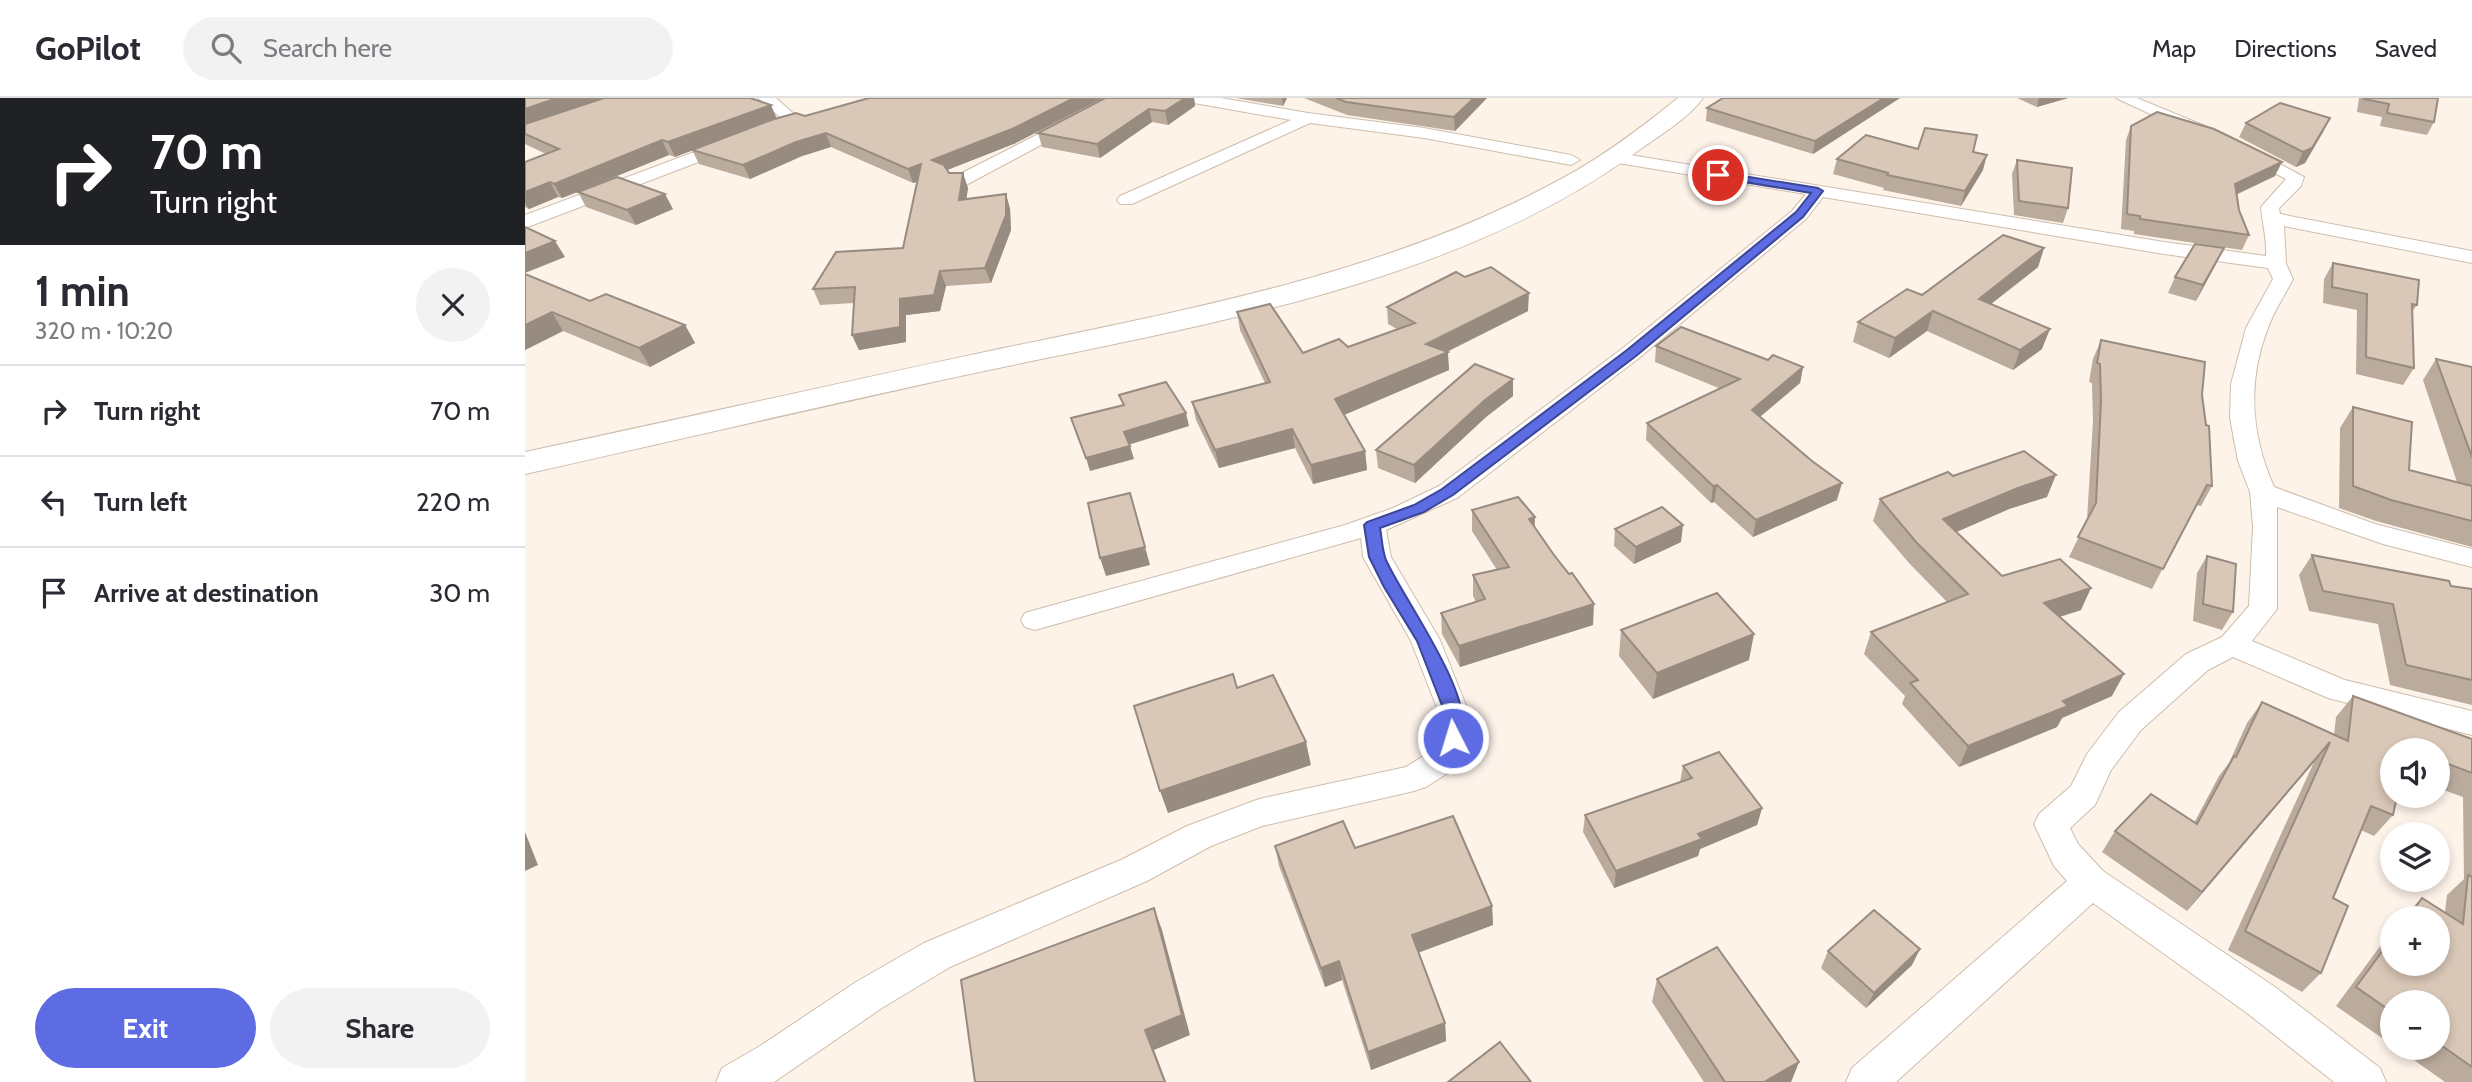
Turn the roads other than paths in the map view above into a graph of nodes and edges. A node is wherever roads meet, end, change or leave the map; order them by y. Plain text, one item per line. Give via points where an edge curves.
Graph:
1 (766, 98) edge
2 (1121, 98) edge
3 (1194, 98) edge
4 (1662, 98) edge
5 (1692, 98) edge
6 (2124, 98) edge
7 (1308, 118) junction
8 (770, 128) edge
9 (2210, 135) edge
10 (745, 138) edge
11 (2233, 144) edge
12 (1612, 157) junction
13 (1571, 160) junction
14 (960, 181) edge
15 (1818, 191) junction
16 (1126, 200) dead end
17 (2270, 218) junction
18 (525, 222) edge
19 (2472, 257) edge
20 (2274, 263) junction
21 (525, 441) edge
22 (525, 463) edge
23 (2263, 492) junction
24 (1372, 525) junction
25 (2472, 558) edge
26 (1035, 620) dead end
27 (2232, 645) junction
28 (2472, 723) edge
29 (2091, 882) junction
30 (736, 1082) edge
31 (1866, 1082) edge
32 (2366, 1082) edge

1 - 8 street via 800,120
2 - 14 street
3 - 7 street
4 - 13 main road
5 - 12 main road
6 - 9 street
7 - 13 street
7 - 16 street
10 - 18 street
11 - 17 street via 2295,177 2270,207
12 - 15 street
12 - 22 main road via 1573,183 1462,236 1266,301
13 - 21 main road via 1426,230 1198,299
15 - 20 street
15 - 24 street via 1799,215 1506,450 1448,492
17 - 19 street
17 - 20 street via 2275,230
20 - 23 street via 2283,279 2257,328 2242,384 2242,418 2250,461
23 - 25 street via 2380,537
23 - 27 street via 2263,609
24 - 26 street
24 - 30 street via 1377,557 1425,640 1452,708 1453,738 1443,760 1413,778 1259,813 1199,836 1135,870 937,955
27 - 28 street via 2339,690
27 - 29 street via 2197,662 2130,721 2098,763 2083,795 2051,824 2067,855
29 - 31 street
29 - 32 street via 2260,1000

